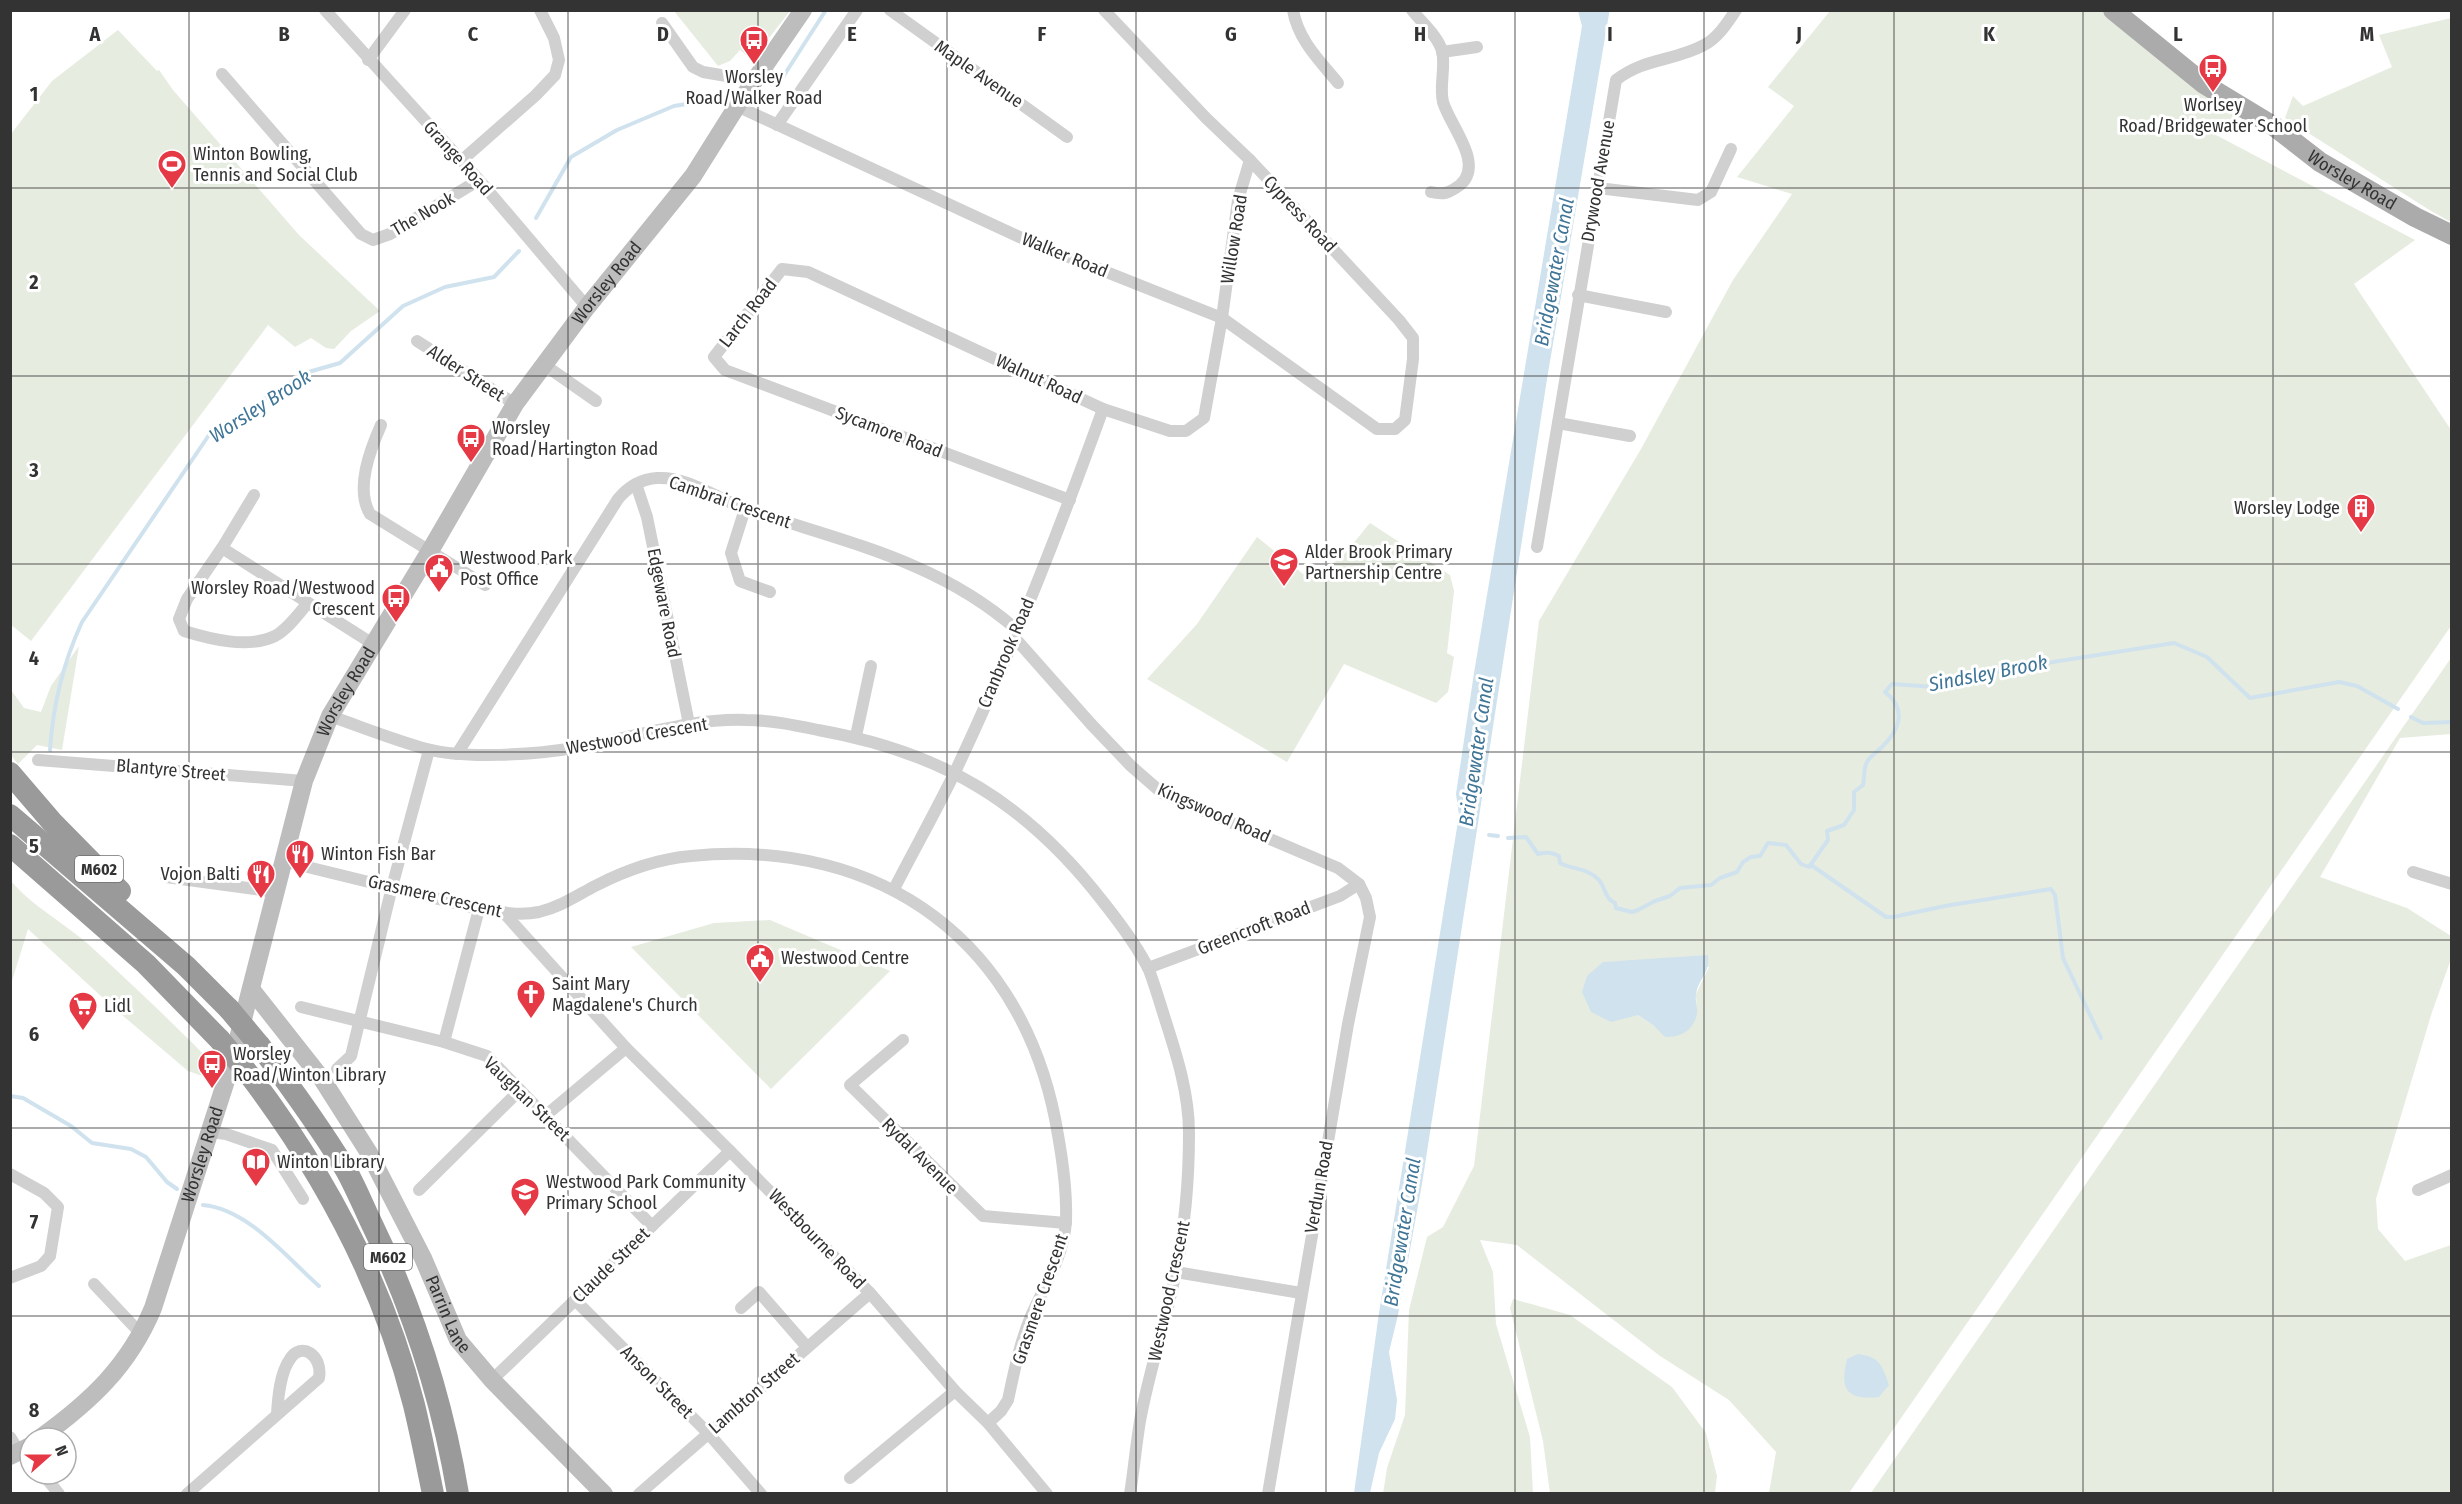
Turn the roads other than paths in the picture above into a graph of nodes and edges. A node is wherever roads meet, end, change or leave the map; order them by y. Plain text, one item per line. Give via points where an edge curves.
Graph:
1 (325, 10) edge
2 (405, 10) edge
3 (540, 10) edge
4 (803, 10) edge
5 (857, 10) edge
6 (890, 10) edge
7 (1104, 10) edge
8 (1293, 10) edge
9 (1412, 10) edge
10 (1736, 10) edge
11 (2112, 10) edge
12 (662, 24) dead end
13 (1477, 47) dead end
14 (1442, 52) junction
15 (368, 60) junction
16 (222, 74) dead end
17 (756, 81) junction
18 (1338, 83) dead end
19 (737, 106) junction
20 (777, 125) junction
21 (1067, 137) dead end
22 (1731, 149) dead end
23 (1250, 160) junction
24 (461, 161) junction
25 (479, 180) junction
26 (1598, 188) junction
27 (1431, 192) dead end
28 (2451, 235) edge
29 (782, 269) joint
30 (1578, 295) junction
31 (587, 307) junction
32 (1666, 312) dead end
33 (1222, 318) junction
34 (417, 341) dead end
35 (714, 357) joint
36 (546, 366) junction
37 (596, 401) dead end
38 (515, 404) junction
39 (1103, 409) junction
40 (1558, 423) junction
41 (381, 425) dead end
42 (1377, 429) joint
43 (1630, 436) dead end
44 (636, 484) junction
45 (254, 495) dead end
46 (1070, 500) junction
47 (745, 509) junction
48 (1537, 547) dead end
49 (222, 548) junction
50 (430, 551) junction
51 (485, 585) dead end
52 (770, 592) dead end
53 (308, 603) junction
54 (1015, 634) junction
55 (373, 644) junction
56 (871, 666) dead end
57 (330, 716) junction
58 (689, 724) junction
59 (856, 736) junction
60 (429, 750) junction
61 (457, 754) junction
62 (38, 760) dead end
63 (955, 772) junction
64 (10, 773) edge
65 (304, 781) junction
66 (10, 815) edge
67 (16, 852) edge
68 (283, 861) junction
69 (2413, 872) dead end
70 (166, 878) dead end
71 (1359, 884) junction
72 (2451, 884) edge
73 (392, 887) junction
74 (894, 889) junction
75 (276, 892) junction
76 (479, 909) junction
77 (504, 913) junction
78 (186, 966) junction
79 (1148, 968) junction
80 (251, 989) junction
81 (301, 1007) dead end
82 (359, 1021) junction
83 (903, 1040) dead end
84 (444, 1042) junction
85 (626, 1048) junction
86 (337, 1069) dead end
87 (520, 1090) junction
88 (545, 1116) junction
89 (211, 1132) junction
90 (730, 1150) junction
91 (10, 1174) edge
92 (2451, 1175) edge
93 (419, 1190) dead end
94 (2418, 1190) dead end
95 (303, 1199) dead end
96 (1066, 1222) junction
97 (652, 1226) junction
98 (1176, 1272) junction
99 (10, 1278) edge
100 (94, 1284) dead end
101 (870, 1293) junction
102 (1301, 1293) junction
103 (575, 1300) junction
104 (741, 1308) dead end
105 (142, 1335) junction
106 (807, 1347) junction
107 (492, 1380) junction
108 (955, 1391) junction
109 (277, 1414) junction
110 (988, 1423) junction
111 (54, 1426) edge
112 (708, 1433) junction
113 (850, 1479) dead end
114 (600, 1492) edge
115 (187, 1494) edge
116 (433, 1494) edge
117 (458, 1494) edge
118 (639, 1494) edge
119 (761, 1494) edge
120 (1047, 1494) edge
121 (1130, 1494) edge
122 (1268, 1494) edge

1 - 15 street, Grange Road
2 - 15 street
3 - 24 street via 554,38 559,60 555,75
4 - 17 main road, Worsley Road
5 - 20 street
6 - 21 street, Maple Avenue
7 - 23 street, Cypress Road
8 - 18 street via 1300,33
9 - 14 street
10 - 26 street, Drywood Avenue via 1704,45 1630,69 1616,80
11 - 28 main road, Worsley Road via 2204,84 2275,127 2320,162
12 - 17 street via 693,67
13 - 14 street
14 - 27 street via 1443,99 1450,121 1465,145 1469,171 1464,182 1451,193
15 - 24 street, Grange Road
16 - 25 street, The Nook via 361,234 373,240 390,234
17 - 19 main road, Worsley Road
19 - 20 street, Walker Road
19 - 31 main road, Worsley Road via 693,176
20 - 33 street, Walker Road via 1026,240
22 - 26 street via 1711,192 1698,200
23 - 33 street, Willow Road via 1238,200
23 - 42 street, Cypress Road via 1413,338 1405,420 1395,429
24 - 25 street, Grange Road
25 - 31 street, Grange Road
26 - 30 street, Drywood Avenue
29 - 35 street, Larch Road
29 - 39 street, Walnut Road via 808,272
30 - 32 street
30 - 40 street, Drywood Avenue
31 - 36 main road, Worsley Road
33 - 39 street, Walnut Road via 1204,418 1186,431 1170,431
33 - 42 street, Walker Road
34 - 38 street, Alder Street
35 - 46 street, Sycamore Road via 725,370
36 - 37 street
36 - 38 main road, Worsley Road
38 - 50 main road, Worsley Road
39 - 46 street, Cranbrook Road
40 - 43 street
40 - 48 street, Drywood Avenue
41 - 50 street via 363,489 366,507 370,514
44 - 47 street, Cambrai Crescent via 648,479 670,479 697,486
44 - 58 street, Edgeware Road via 647,517
44 - 61 street via 618,499
45 - 49 street
46 - 54 street, Cranbrook Road
47 - 52 street via 731,553 740,581
47 - 54 street, Cambrai Crescent via 905,560 971,594
49 - 53 street
49 - 53 street via 187,599 179,619 184,631 253,643 289,625
50 - 51 street
50 - 55 main road, Worsley Road
53 - 55 street
54 - 63 street, Cranbrook Road
54 - 71 street, Kingswood Road via 1090,724 1162,793 1338,868
55 - 57 main road, Worsley Road
56 - 59 street
57 - 60 street, Westwood Crescent
57 - 65 main road, Worsley Road
58 - 59 street, Westwood Crescent via 746,720
58 - 61 street, Westwood Crescent via 553,751
59 - 63 street, Westwood Crescent
60 - 61 street, Westwood Crescent
60 - 73 street
62 - 65 street, Blantyre Street
63 - 74 street, Cranbrook Road
63 - 79 street, Westwood Crescent via 1030,823 1085,879
64 - 78 highway, M602
65 - 68 main road, Worsley Road
66 - 78 highway, M602
67 - 116 highway, M602, bridge via 146,964 220,1040 300,1147 367,1273 400,1359 414,1403
68 - 73 street, Grasmere Crescent
68 - 75 main road, Worsley Road
69 - 72 street
70 - 75 street
71 - 79 street, Greencroft Road via 1340,896
71 - 102 street, Verdun Road via 1370,917
73 - 76 street, Grasmere Crescent
73 - 82 street
74 - 77 street, Grasmere Crescent via 825,863 761,854 722,854 669,858 641,865 552,908
74 - 96 street, Grasmere Crescent via 969,945 1029,1034 1055,1114
75 - 80 main road, Worsley Road
76 - 77 street, Grasmere Crescent
76 - 84 street
77 - 85 street, Westbourne Road
78 - 117 highway, M602, bridge via 260,1046 346,1172 391,1263 425,1356 450,1445
79 - 98 street, Westwood Crescent via 1175,1048 1187,1102 1186,1197
80 - 89 main road, Worsley Road
80 - 107 main road, Parrin Lane via 322,1079 369,1153 423,1258 458,1340
81 - 82 street, Vaughan Street
82 - 84 street, Vaughan Street
82 - 86 street via 351,1056
83 - 96 street, Rydal Avenue via 850,1085 983,1216
84 - 87 street, Vaughan Street via 487,1056
85 - 88 street
85 - 90 street, Westbourne Road
87 - 88 street, Vaughan Street
87 - 93 street
88 - 97 street, Vaughan Street
89 - 95 street via 272,1150
89 - 105 main road, Worsley Road
90 - 97 street, Claude Street
90 - 101 street, Westbourne Road
91 - 99 street via 44,1193 58,1207 50,1256 41,1266
92 - 94 street
96 - 110 street, Grasmere Crescent via 1055,1265 1030,1318 1008,1400
97 - 103 street, Claude Street
98 - 102 street
98 - 121 street, Westwood Crescent via 1140,1420
100 - 105 street
101 - 106 street, Lambton Street
101 - 108 street, Westbourne Road
102 - 122 street, Verdun Road
103 - 107 street, Claude Street
103 - 112 street, Anson Street
104 - 106 street via 759,1292
105 - 111 main road, Worsley Road via 104,1385
106 - 112 street, Lambton Street
107 - 114 main road, Parrin Lane
108 - 110 street, Westbourne Road
108 - 113 street
109 - 109 street via 319,1378 318,1359 310,1353 299,1351 291,1356 285,1368
109 - 115 street
110 - 120 street, Westbourne Road
112 - 118 street, Lambton Street
112 - 119 street, Anson Street

